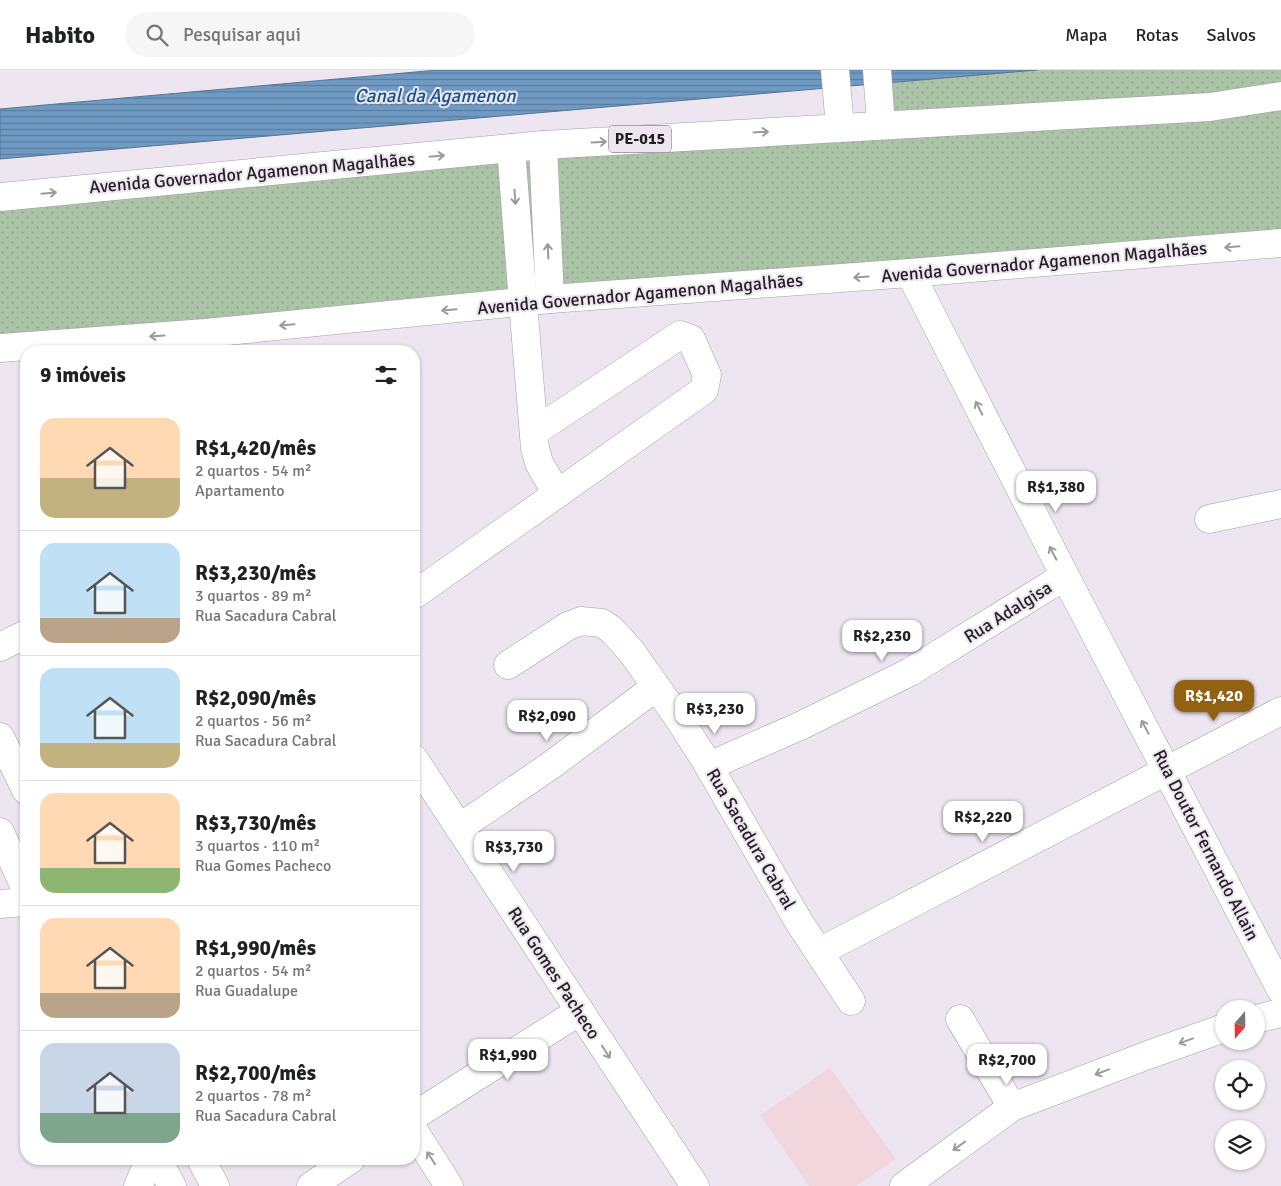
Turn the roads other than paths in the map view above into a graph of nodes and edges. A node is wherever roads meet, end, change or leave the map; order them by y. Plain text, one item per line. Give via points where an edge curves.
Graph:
1 (835, 70) edge
2 (877, 70) edge
3 (1281, 96) edge
4 (1281, 105) edge
5 (1210, 107) junction
6 (880, 116) junction
7 (839, 118) junction
8 (543, 145) junction
9 (511, 148) junction
10 (0, 198) edge
11 (1281, 243) edge
12 (910, 273) junction
13 (550, 299) junction
14 (523, 303) junction
15 (205, 342) edge
16 (102, 345) edge
17 (20, 347) edge
18 (0, 348) edge
19 (534, 432) junction
20 (557, 494) junction
21 (1281, 504) edge
22 (1209, 519) dead end
23 (1065, 576) junction
24 (420, 591) edge
25 (20, 637) edge
26 (0, 647) edge
27 (508, 665) dead end
28 (656, 687) junction
29 (1281, 711) edge
30 (0, 737) edge
31 (709, 766) junction
32 (420, 768) edge
33 (1168, 770) junction
34 (20, 778) edge
35 (459, 828) junction
36 (0, 832) edge
37 (20, 877) edge
38 (20, 902) edge
39 (0, 904) edge
40 (819, 952) junction
41 (1281, 990) edge
42 (851, 1001) dead end
43 (580, 1011) junction
44 (1281, 1013) edge
45 (1265, 1017) edge
46 (960, 1018) dead end
47 (1215, 1031) edge
48 (1012, 1107) junction
49 (420, 1112) edge
50 (420, 1140) edge
51 (147, 1165) edge
52 (160, 1165) edge
53 (204, 1165) edge
54 (343, 1165) edge
55 (317, 1185) edge
56 (138, 1186) edge
57 (172, 1186) edge
58 (215, 1186) edge
59 (449, 1186) edge
60 (695, 1186) edge
61 (904, 1186) edge

1 - 7 main road
2 - 6 main road
3 - 5 main road, Avenida Governador Agamenon Magalhães / PE-015
4 - 5 main road
5 - 6 main road, Avenida Governador Agamenon Magalhães / PE-015
6 - 7 main road, Avenida Governador Agamenon Magalhães / PE-015
8 -> 7 main road, Avenida Governador Agamenon Magalhães / PE-015
8 - 9 main road, Avenida Governador Agamenon Magalhães / PE-015
13 -> 8 main road
10 -> 9 main road, Avenida Governador Agamenon Magalhães / PE-015
9 -> 14 main road
11 -> 12 main road, Avenida Governador Agamenon Magalhães
12 -> 13 main road, Avenida Governador Agamenon Magalhães
23 -> 12 main road, Rua Doutor Fernando Allain
13 - 14 main road, Avenida Governador Agamenon Magalhães
14 -> 15 main road, Avenida Governador Agamenon Magalhães
14 - 19 main road
15 -> 16 main road, Avenida Governador Agamenon Magalhães
17 -> 18 main road, Avenida Governador Agamenon Magalhães
19 - 20 main road via 539,463
19 - 20 main road via 680,335 691,339 708,375 704,390
20 - 24 main road
21 - 22 main road
23 - 31 main road, Rua Adalgisa via 910,672
33 -> 23 main road, Rua Doutor Fernando Allain
25 - 26 main road
27 - 28 main road, Rua Sacadura Cabral via 568,626 591,621 612,630
28 - 31 main road, Rua Sacadura Cabral
28 - 35 main road via 550,766
29 - 33 main road
30 - 34 main road
31 - 40 main road, Rua Sacadura Cabral
32 - 35 main road, Rua Gomes Pacheco
33 - 40 main road
33 - 41 main road, Rua Doutor Fernando Allain
35 - 43 main road, Rua Gomes Pacheco
36 - 37 main road
38 - 39 main road
40 - 42 main road, Rua Sacadura Cabral
43 - 49 main road
43 -> 60 main road, Rua Gomes Pacheco
44 - 45 main road
46 - 48 main road
47 -> 48 main road
48 -> 61 main road
59 -> 50 main road
51 - 56 main road
52 - 57 main road
53 - 58 main road
54 - 55 main road

